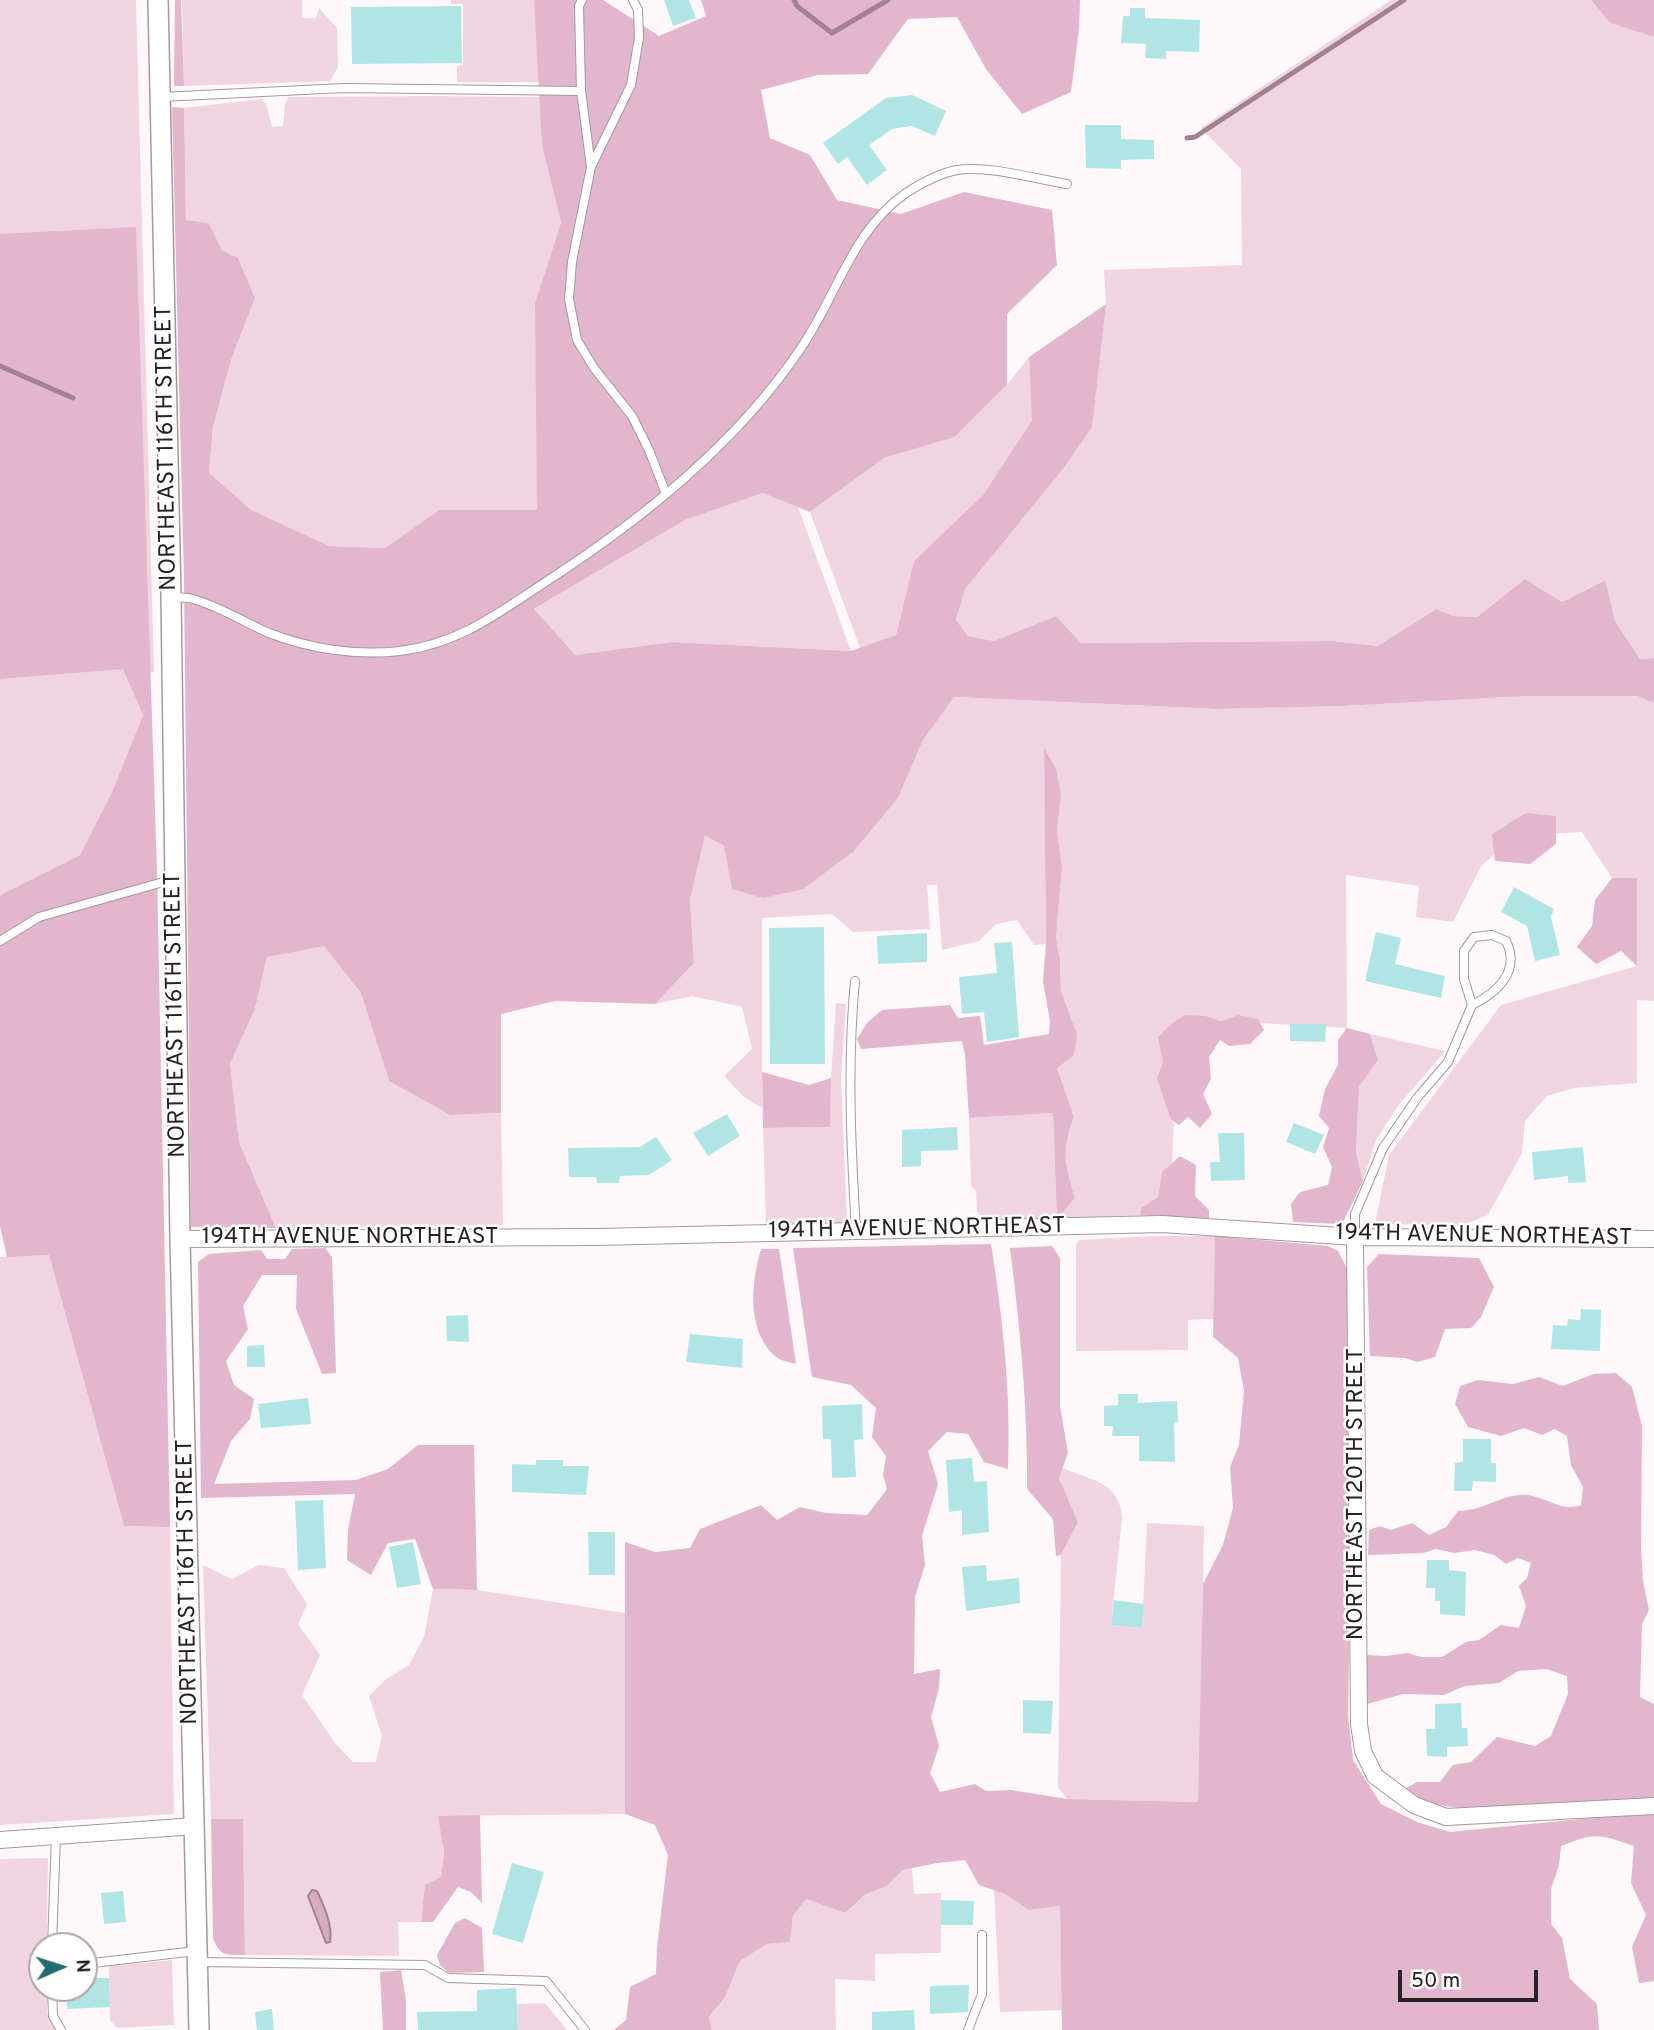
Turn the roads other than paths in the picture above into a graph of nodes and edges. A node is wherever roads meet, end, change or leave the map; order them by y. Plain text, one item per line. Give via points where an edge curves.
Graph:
1 (158, 0) edge
2 (582, 0) edge
3 (633, 0) edge
4 (581, 91) junction
5 (161, 97) junction
6 (591, 167) junction
7 (1067, 184) dead end
8 (666, 494) junction
9 (171, 597) junction
10 (175, 878) junction
11 (0, 941) edge
12 (855, 981) dead end
13 (1472, 1005) junction
14 (856, 1231) junction
15 (1355, 1237) junction
16 (180, 1238) junction
17 (1654, 1239) edge
18 (1654, 1806) edge
19 (195, 1826) junction
20 (56, 1836) junction
21 (0, 1840) edge
22 (53, 1932) edge
23 (982, 1935) dead end
24 (198, 1956) junction
25 (98, 1963) edge
26 (52, 2002) edge
27 (61, 2030) edge
28 (197, 2030) edge
29 (585, 2030) edge
30 (968, 2030) edge

1 - 5 street, NORTHEAST 116TH STREET
2 - 4 lane
3 - 6 lane via 639,38 631,85
4 - 5 lane via 344,88
4 - 6 lane
5 - 9 street, NORTHEAST 116TH STREET
6 - 8 lane via 569,299 578,340 632,416
7 - 8 lane via 979,169 956,170 906,193 876,219 802,347 755,407
8 - 9 lane via 606,543 480,626 441,643 398,651 335,652 272,634 193,599
9 - 10 street, NORTHEAST 116TH STREET
10 - 11 lane via 39,918
10 - 16 street, NORTHEAST 116TH STREET
12 - 14 lane via 851,1149
13 - 13 lane via 1464,979 1464,951 1474,937 1492,935 1506,941 1512,953 1509,972 1491,996
13 - 15 lane via 1448,1062 1382,1148 1354,1214
14 - 15 street, 194TH AVENUE NORTHEAST via 1162,1224
14 - 16 street, 194TH AVENUE NORTHEAST
15 - 17 street, 194TH AVENUE NORTHEAST
15 - 18 street, NORTHEAST 120TH STREET via 1359,1724 1363,1751 1375,1776 1414,1805 1446,1817
16 - 19 street, NORTHEAST 116TH STREET
19 - 20 street
19 - 24 street, NORTHEAST 116TH STREET
20 - 21 street
20 - 22 lane
23 - 30 lane via 982,1994
24 - 25 lane
24 - 28 street, NORTHEAST 116TH STREET
24 - 29 lane via 425,1965 448,1978 546,1981
26 - 27 lane via 53,2016

